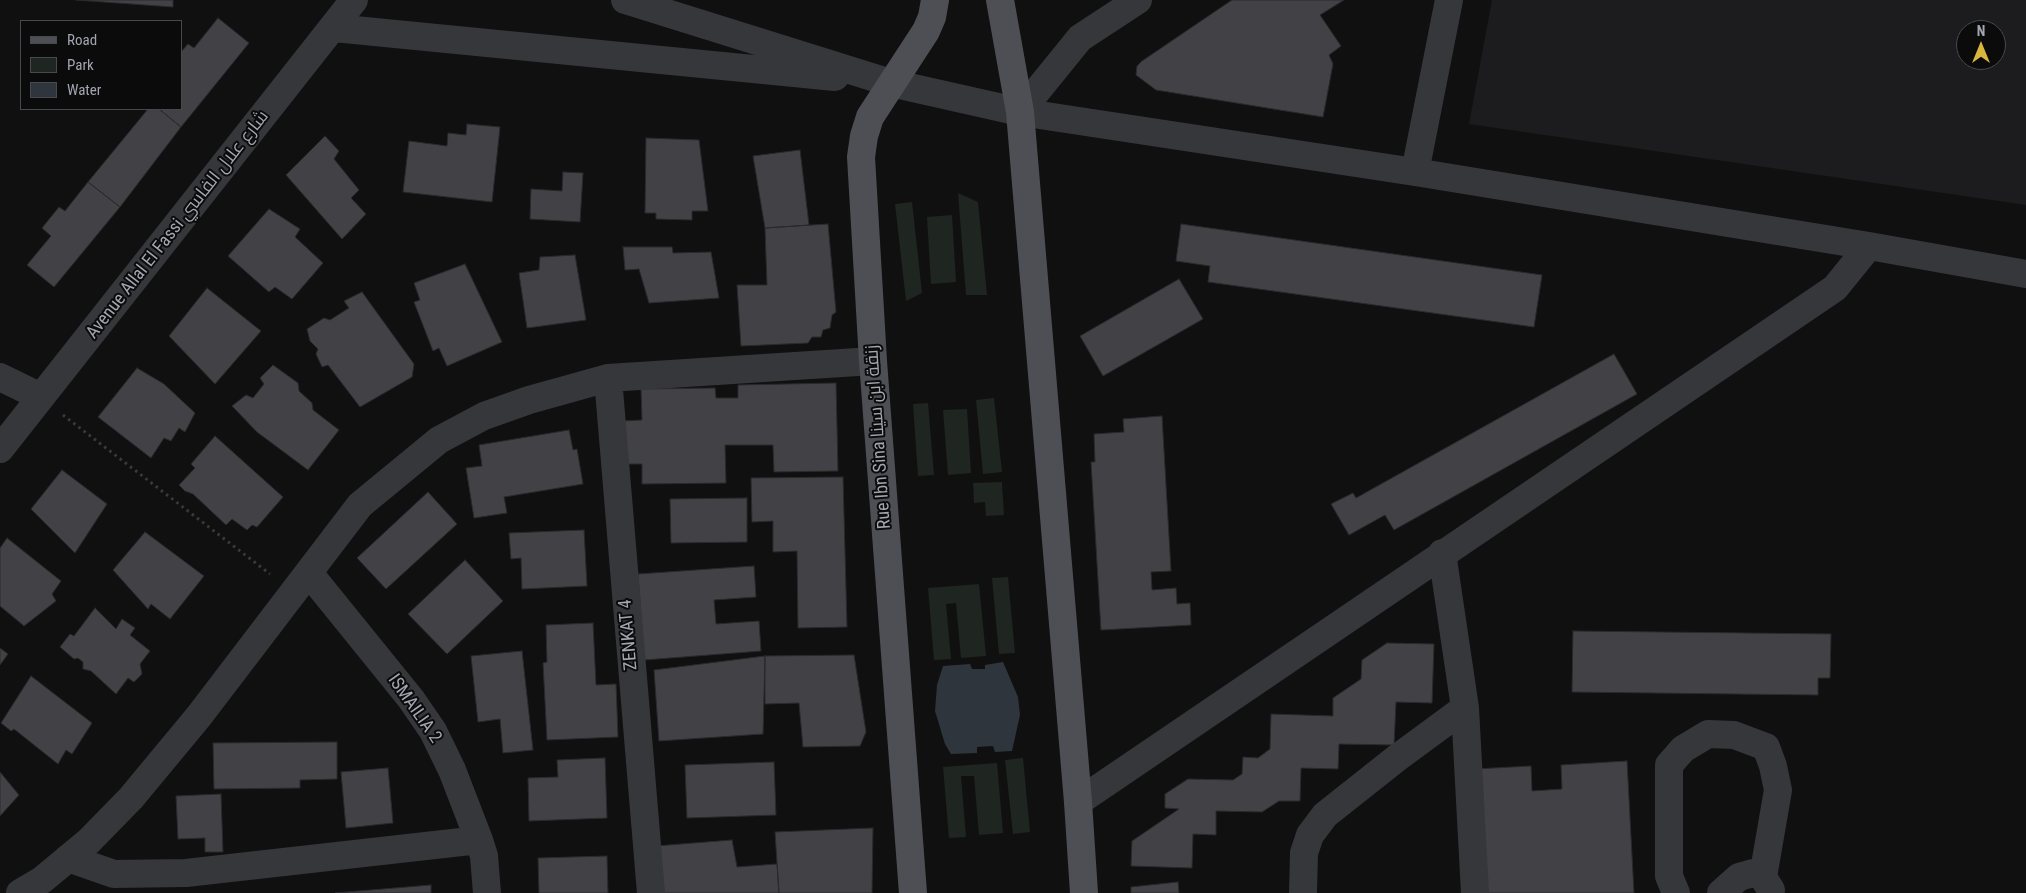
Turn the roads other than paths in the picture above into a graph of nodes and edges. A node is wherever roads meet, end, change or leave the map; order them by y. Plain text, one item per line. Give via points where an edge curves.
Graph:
1 (328, 0) edge
2 (354, 0) edge
3 (625, 0) edge
4 (935, 0) edge
5 (1000, 0) edge
6 (1138, 0) edge
7 (1449, 0) edge
8 (334, 28) junction
9 (891, 83) junction
10 (1020, 112) junction
11 (1415, 172) junction
12 (1869, 246) junction
13 (2026, 274) edge
14 (873, 361) junction
15 (0, 377) edge
16 (608, 378) junction
17 (41, 397) junction
18 (0, 449) edge
19 (1442, 553) junction
20 (301, 583) junction
21 (1466, 708) junction
22 (1078, 802) junction
23 (479, 840) junction
24 (68, 858) junction
25 (1767, 885) edge
26 (20, 893) edge
27 (487, 893) edge
28 (651, 893) edge
29 (913, 893) edge
30 (1084, 893) edge
31 (1303, 893) edge
32 (1475, 893) edge
33 (1676, 893) edge
34 (1721, 893) edge

1 - 8 street
2 - 8 street, Avenue Allal El Fassi شارع علال الفاسي
3 - 9 street
4 - 9 main road, Rue Ibn Sina زنقة ابن سينا via 926,31
5 - 10 main road
6 - 10 street via 1080,38
7 - 11 street
8 - 9 street
8 - 17 street, Avenue Allal El Fassi شارع علال الفاسي
9 - 10 street
9 - 14 main road, Rue Ibn Sina زنقة ابن سينا via 870,117 861,157
10 - 11 street
10 - 22 main road
11 - 12 street
12 - 13 street
12 - 19 street via 1835,288
14 - 16 street
14 - 29 main road, Rue Ibn Sina زنقة ابن سينا
15 - 17 street
16 - 20 street via 484,416 439,440 360,505
16 - 28 street, ZENKAT 4
17 - 18 street, Avenue Allal El Fassi شارع علال الفاسي
19 - 21 street
19 - 22 street
20 - 23 street, ISMAILIA 2 via 411,699 433,731 452,770
20 - 24 street via 131,798
21 - 31 street via 1397,758 1316,825 1304,853
21 - 32 street
22 - 30 main road
23 - 24 street via 186,872 114,874
23 - 27 street, ISMAILIA 2 via 484,856
24 - 26 street
25 - 33 street via 1778,790 1774,766 1766,747 1734,735 1708,734 1683,749 1669,765 1669,876
25 - 34 street via 1747,874 1731,882

